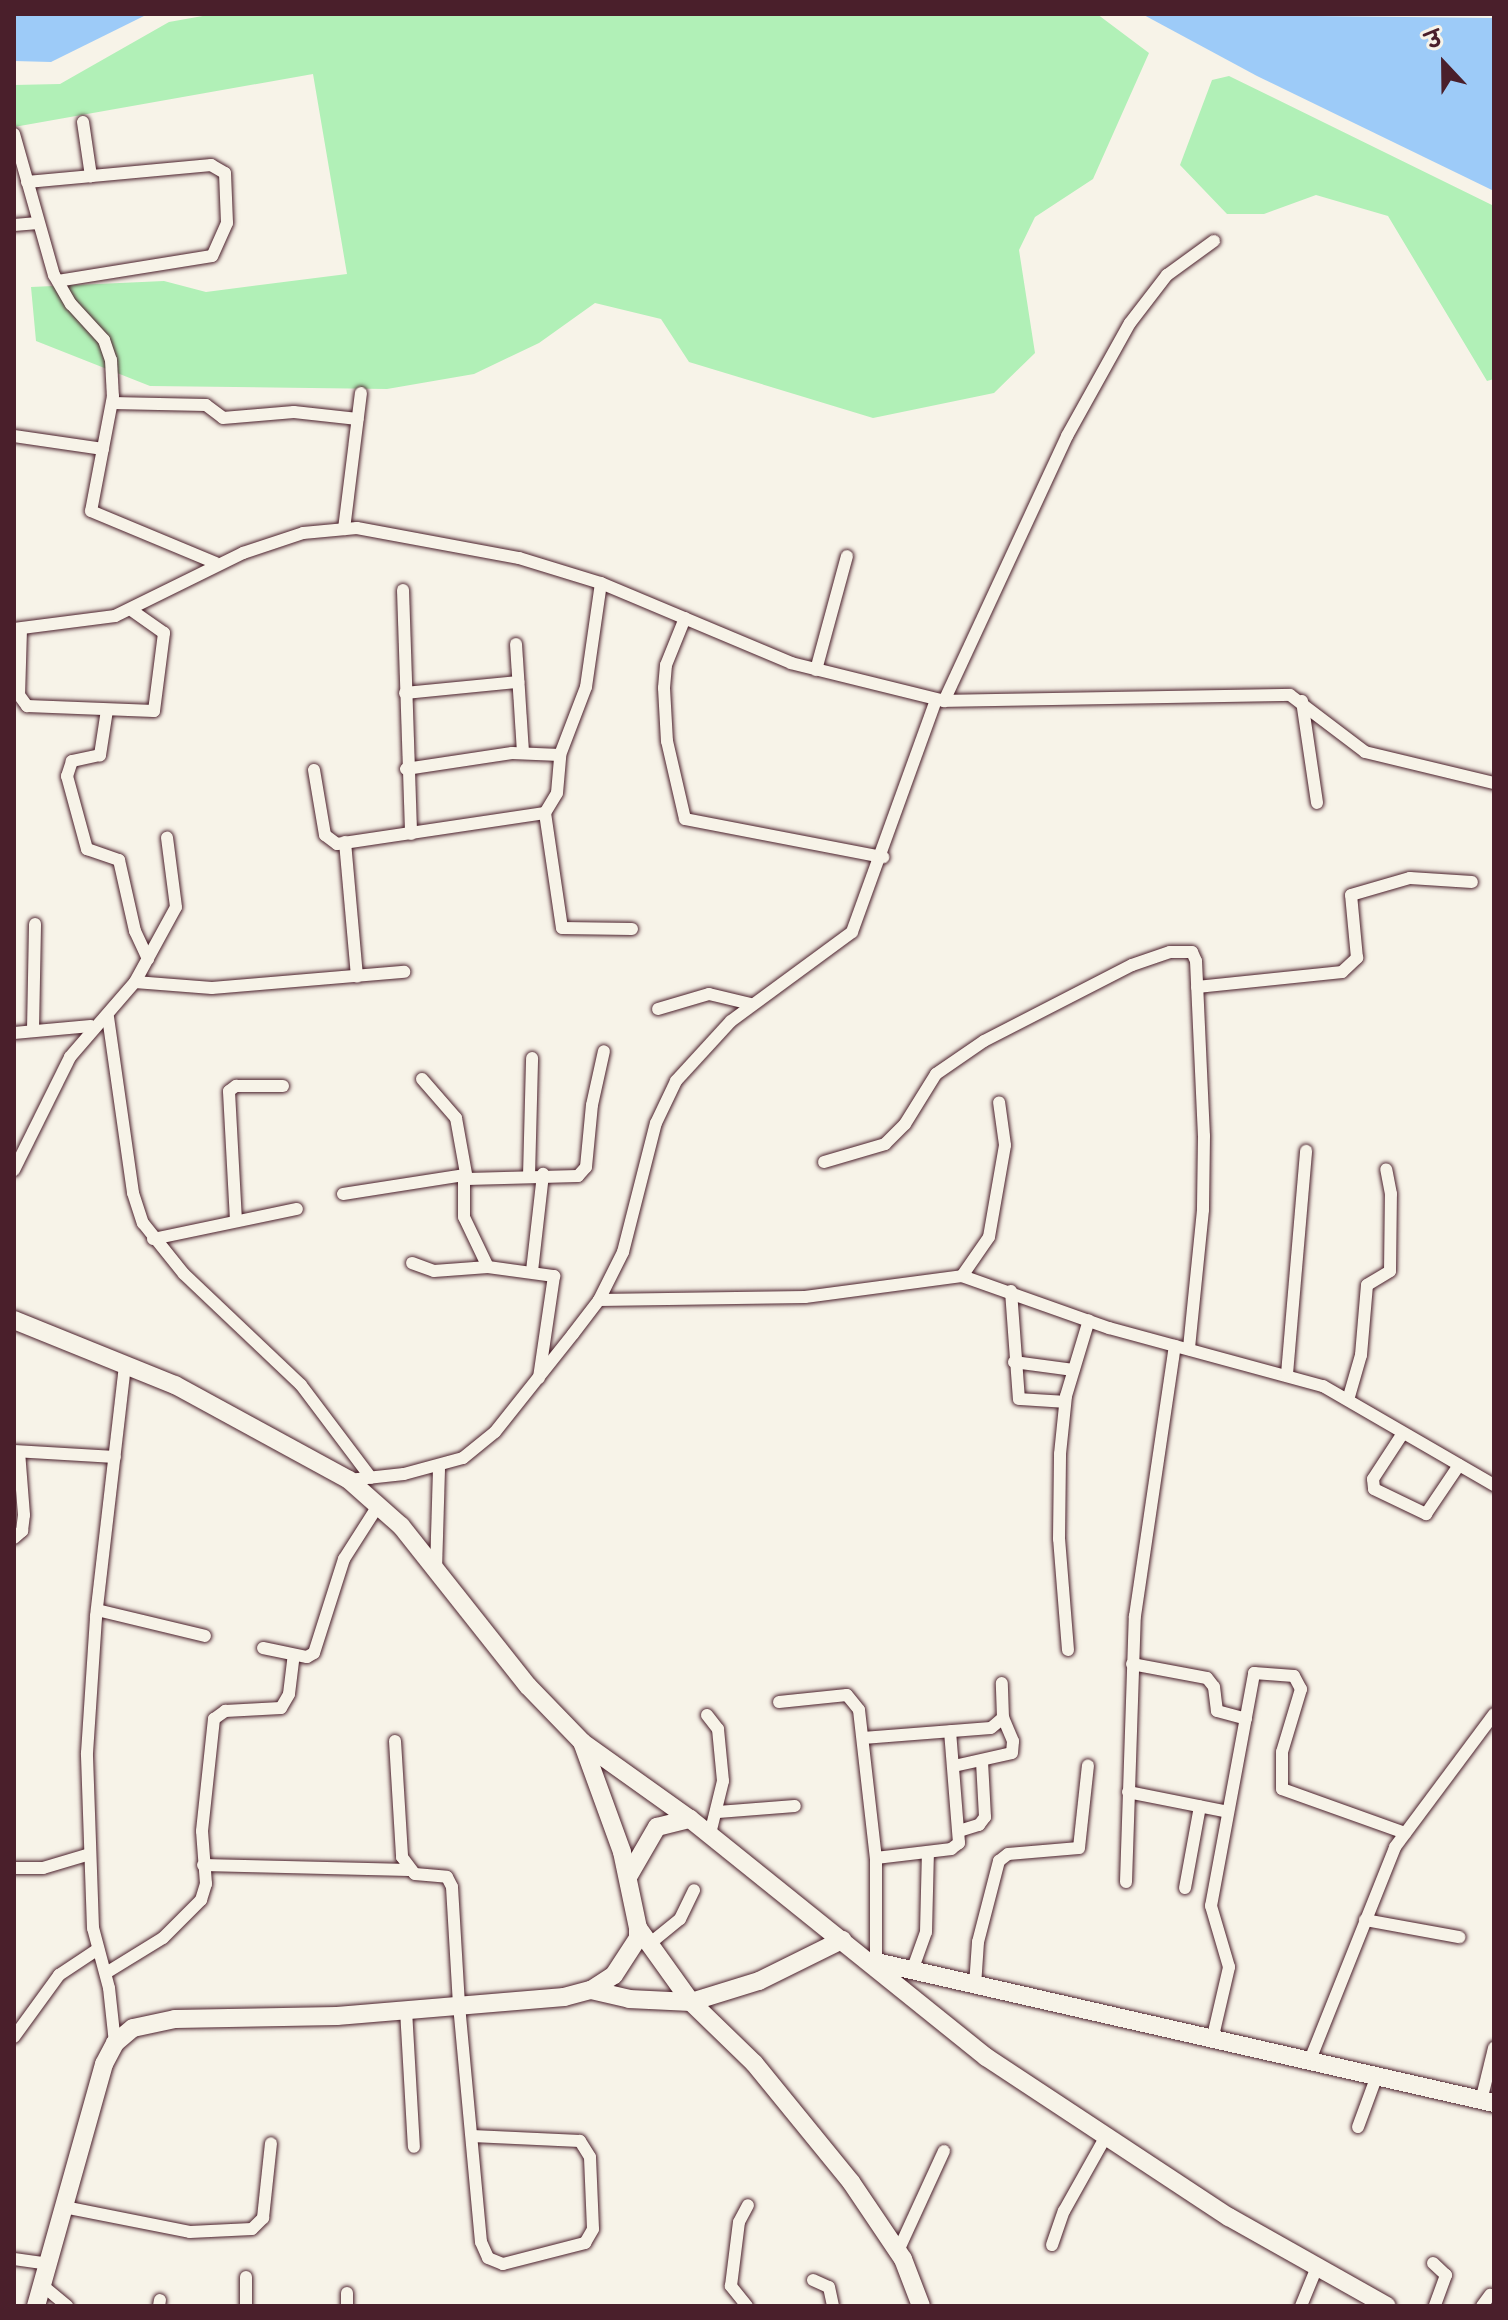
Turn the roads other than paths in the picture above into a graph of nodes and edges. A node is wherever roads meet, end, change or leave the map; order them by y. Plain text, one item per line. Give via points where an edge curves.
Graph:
1 (83, 122) dead end
2 (14, 134) edge
3 (91, 176) junction
4 (27, 182) junction
5 (35, 223) junction
6 (14, 225) edge
7 (1214, 241) dead end
8 (58, 281) junction
9 (361, 393) dead end
10 (112, 403) junction
11 (358, 419) junction
12 (14, 436) edge
13 (103, 449) junction
14 (344, 529) junction
15 (847, 556) dead end
16 (216, 563) junction
17 (601, 583) junction
18 (403, 590) dead end
19 (133, 611) junction
20 (685, 618) junction
21 (17, 629) edge
22 (516, 644) dead end
23 (816, 670) junction
24 (518, 682) junction
25 (405, 693) junction
26 (940, 701) junction
27 (1302, 701) junction
28 (107, 710) junction
29 (523, 753) junction
30 (560, 755) junction
31 (406, 769) junction
32 (314, 770) dead end
33 (1494, 783) edge
34 (1317, 803) dead end
35 (545, 813) junction
36 (411, 834) junction
37 (167, 838) dead end
38 (345, 842) junction
39 (883, 857) junction
40 (1472, 882) dead end
41 (35, 924) dead end
42 (632, 929) dead end
43 (148, 959) junction
44 (404, 972) dead end
45 (357, 976) junction
46 (135, 982) junction
47 (1197, 987) junction
48 (751, 1004) junction
49 (658, 1009) dead end
50 (108, 1017) junction
51 (91, 1026) junction
52 (33, 1030) junction
53 (14, 1033) edge
54 (604, 1051) dead end
55 (532, 1058) dead end
56 (422, 1079) dead end
57 (283, 1086) dead end
58 (999, 1102) dead end
59 (1306, 1151) dead end
60 (824, 1162) dead end
61 (1386, 1169) dead end
62 (14, 1170) edge
63 (464, 1175) junction
64 (536, 1175) junction
65 (343, 1194) dead end
66 (297, 1209) dead end
67 (236, 1221) junction
68 (153, 1239) junction
69 (412, 1263) dead end
70 (488, 1267) junction
71 (532, 1271) junction
72 (962, 1276) junction
73 (1011, 1291) junction
74 (599, 1300) junction
75 (14, 1320) edge
76 (1089, 1320) junction
77 (1175, 1346) junction
78 (1189, 1349) junction
79 (1014, 1362) junction
80 (125, 1364) junction
81 (1073, 1370) junction
82 (1287, 1374) junction
83 (539, 1378) junction
84 (1348, 1400) junction
85 (1065, 1402) junction
86 (1403, 1433) junction
87 (16, 1452) edge
88 (115, 1457) junction
89 (1459, 1465) junction
90 (439, 1466) junction
91 (371, 1478) junction
92 (349, 1480) junction
93 (1494, 1485) edge
94 (379, 1504) junction
95 (14, 1538) edge
96 (436, 1573) junction
97 (97, 1610) junction
98 (205, 1636) dead end
99 (263, 1648) dead end
100 (1068, 1650) dead end
101 (294, 1655) junction
102 (1132, 1664) junction
103 (1002, 1683) dead end
104 (779, 1702) dead end
105 (1494, 1714) edge
106 (707, 1715) dead end
107 (1003, 1718) junction
108 (1246, 1719) junction
109 (950, 1731) junction
110 (863, 1738) junction
111 (395, 1741) dead end
112 (582, 1742) junction
113 (982, 1761) junction
114 (1088, 1765) dead end
115 (954, 1766) junction
116 (1128, 1792) junction
117 (795, 1806) dead end
118 (1200, 1806) junction
119 (718, 1812) junction
120 (1228, 1812) junction
121 (690, 1819) junction
122 (959, 1831) junction
123 (1405, 1833) junction
124 (710, 1834) junction
125 (928, 1852) junction
126 (90, 1854) junction
127 (876, 1858) junction
128 (203, 1865) junction
129 (14, 1868) edge
130 (409, 1870) junction
131 (628, 1877) junction
132 (1126, 1882) dead end
133 (1185, 1888) dead end
134 (694, 1890) dead end
135 (1365, 1920) junction
136 (638, 1928) junction
137 (1459, 1937) dead end
138 (842, 1940) junction
139 (648, 1945) junction
140 (98, 1949) junction
141 (871, 1960) junction
142 (912, 1971) junction
143 (106, 1973) junction
144 (975, 1986) junction
145 (591, 1990) junction
146 (691, 2002) junction
147 (459, 2005) junction
148 (406, 2010) junction
149 (1213, 2036) junction
150 (14, 2037) edge
151 (115, 2043) junction
152 (1494, 2048) edge
153 (1310, 2060) junction
154 (1376, 2078) junction
155 (1487, 2102) edge
156 (1358, 2127) dead end
157 (472, 2136) junction
158 (1105, 2138) junction
159 (271, 2143) dead end
160 (414, 2147) dead end
161 (944, 2151) dead end
162 (748, 2205) dead end
163 (64, 2207) junction
164 (1052, 2245) dead end
165 (898, 2251) junction
166 (14, 2259) edge
167 (1433, 2263) dead end
168 (48, 2264) junction
169 (1317, 2267) junction
170 (246, 2277) dead end
171 (813, 2280) dead end
172 (42, 2285) junction
173 (1383, 2305) edge
174 (36, 2306) edge
175 (67, 2306) edge
176 (246, 2306) edge
177 (747, 2306) edge
178 (833, 2306) edge
179 (921, 2306) edge
180 (1301, 2306) edge
181 (1435, 2306) edge

1 - 3 street
2 - 4 street
3 - 4 street
3 - 8 street via 219,166 225,173 224,237 204,259
4 - 5 street
5 - 6 street
5 - 8 street
7 - 26 street via 1167,275 1130,323 1067,436
8 - 10 street via 104,340 112,370
9 - 11 street
10 - 11 street via 206,405 223,418 294,412
10 - 13 street
11 - 14 street
12 - 13 street
13 - 16 street via 92,496 94,515
14 - 16 street via 303,533
14 - 17 street via 480,547
15 - 23 street
16 - 19 street
17 - 20 street
17 - 30 street via 586,687
18 - 25 street
19 - 21 street
19 - 28 street via 164,633 158,707
20 - 23 street
20 - 39 street via 670,652 664,688 667,741 685,819
21 - 28 street via 21,701 27,706
22 - 24 street
23 - 26 street
24 - 25 street
24 - 29 street
25 - 31 street
26 - 27 street via 1272,692
26 - 39 street via 909,766
27 - 33 street via 1365,752
27 - 34 street
28 - 43 street via 100,755 72,761 67,776 87,849 119,860 135,931
29 - 30 street
29 - 31 street
30 - 35 street via 557,793
31 - 36 street
32 - 38 street via 325,835 337,844
35 - 36 street
35 - 42 street via 562,928
36 - 38 street
37 - 43 street via 176,907
38 - 45 street
39 - 48 street via 859,920 842,944
40 - 47 street via 1410,878 1351,895 1357,958 1342,972
41 - 52 street
43 - 46 street
44 - 45 street
45 - 46 street via 212,988
46 - 50 street
47 - 60 street via 1192,952 1170,952 1132,965 951,1060 885,1144
47 - 78 street via 1203,1210
48 - 49 street via 709,994
48 - 74 street via 694,1060 665,1100 623,1252
50 - 51 street
50 - 68 street via 133,1193
51 - 52 street
51 - 62 street
52 - 53 street
54 - 64 street via 584,1171
55 - 64 street
56 - 63 street via 456,1118
57 - 67 street via 236,1086 229,1091
58 - 72 street via 1005,1145 989,1237
59 - 82 street
61 - 84 street via 1391,1194 1390,1271 1367,1285 1361,1355
63 - 64 street via 471,1180
63 - 65 street
63 - 70 street via 464,1217
64 - 71 street
66 - 67 street
67 - 68 street
68 - 91 street via 301,1385
69 - 70 street via 434,1271
70 - 71 street
71 - 83 street via 551,1274 556,1281 542,1334
72 - 73 street
72 - 74 street via 805,1297
73 - 76 street
73 - 79 street
74 - 83 street
75 - 80 main road
76 - 77 street
76 - 81 street
77 - 78 street
77 - 102 street
78 - 82 street
79 - 81 street
79 - 85 street via 1022,1403
80 - 88 street
80 - 92 main road
81 - 85 street
82 - 84 street
83 - 90 street via 479,1447
84 - 86 street
85 - 100 street via 1059,1539
86 - 89 street
86 - 89 street via 1373,1479 1374,1489 1426,1514
87 - 88 street
87 - 95 street via 24,1515 22,1531
88 - 97 street
89 - 93 street
90 - 91 street
90 - 96 street
91 - 92 street
92 - 94 main road
94 - 96 main road
94 - 101 street via 344,1559 318,1648 307,1657
96 - 112 main road via 528,1686
97 - 98 street
97 - 126 street via 87,1753
99 - 101 street
101 - 128 street via 289,1694 281,1708 225,1711 214,1719
102 - 108 street via 1207,1678 1214,1687 1217,1711
102 - 116 street
103 - 107 street
104 - 110 street via 847,1695 859,1710
105 - 123 street
106 - 119 street via 719,1741 723,1781
107 - 109 street via 991,1728
107 - 113 street via 1012,1753
108 - 120 street
108 - 123 street via 1254,1673 1262,1669 1294,1676 1301,1689 1282,1752 1282,1789
109 - 110 street
109 - 115 street
110 - 127 street
111 - 130 street via 400,1846
112 - 121 main road
112 - 131 main road
113 - 115 street
113 - 122 street via 985,1817 979,1825
114 - 144 street via 1079,1848 1008,1854 999,1861 978,1942
115 - 122 street
116 - 118 street
116 - 132 street
117 - 119 street
118 - 120 street
118 - 133 street
119 - 124 street
120 - 149 street via 1211,1906 1229,1967
121 - 124 main road
121 - 131 main road via 657,1827
122 - 125 street via 956,1847
123 - 135 street
124 - 138 main road
125 - 127 street
125 - 142 street via 926,1932
126 - 129 street via 43,1868
126 - 140 street
127 - 141 street
128 - 130 street
128 - 143 street via 204,1892 187,1916 163,1938
130 - 147 street via 450,1881
131 - 136 main road
134 - 139 street via 680,1919
135 - 137 street
135 - 153 street
136 - 139 main road
136 - 145 main road via 628,1958
138 - 141 main road
138 - 146 main road via 759,1981
139 - 146 main road
140 - 143 street
140 - 150 street via 59,1975
141 - 142 main road
141 - 158 main road via 944,2026
142 - 144 main road
143 - 151 street
144 - 149 main road
145 - 146 main road via 629,1999
145 - 147 main road
146 - 165 main road via 754,2063 803,2121
147 - 148 main road
147 - 157 street
148 - 151 main road via 175,2019 133,2028
148 - 160 street
149 - 153 main road
151 - 163 main road via 104,2064
152 - 155 street
153 - 154 main road
154 - 155 main road
154 - 156 street
157 - 157 street via 580,2141 590,2157 593,2229 585,2243 503,2264 488,2258 481,2242
158 - 164 street via 1064,2211
158 - 169 main road
159 - 163 street via 263,2218 252,2229 179,2231
161 - 165 street
162 - 177 street via 739,2222 731,2286
163 - 168 main road
165 - 179 main road
166 - 168 street
167 - 181 street via 1446,2275
168 - 172 main road
169 - 173 main road
169 - 180 street
170 - 176 street
171 - 178 street via 829,2287
172 - 174 main road
172 - 175 street

